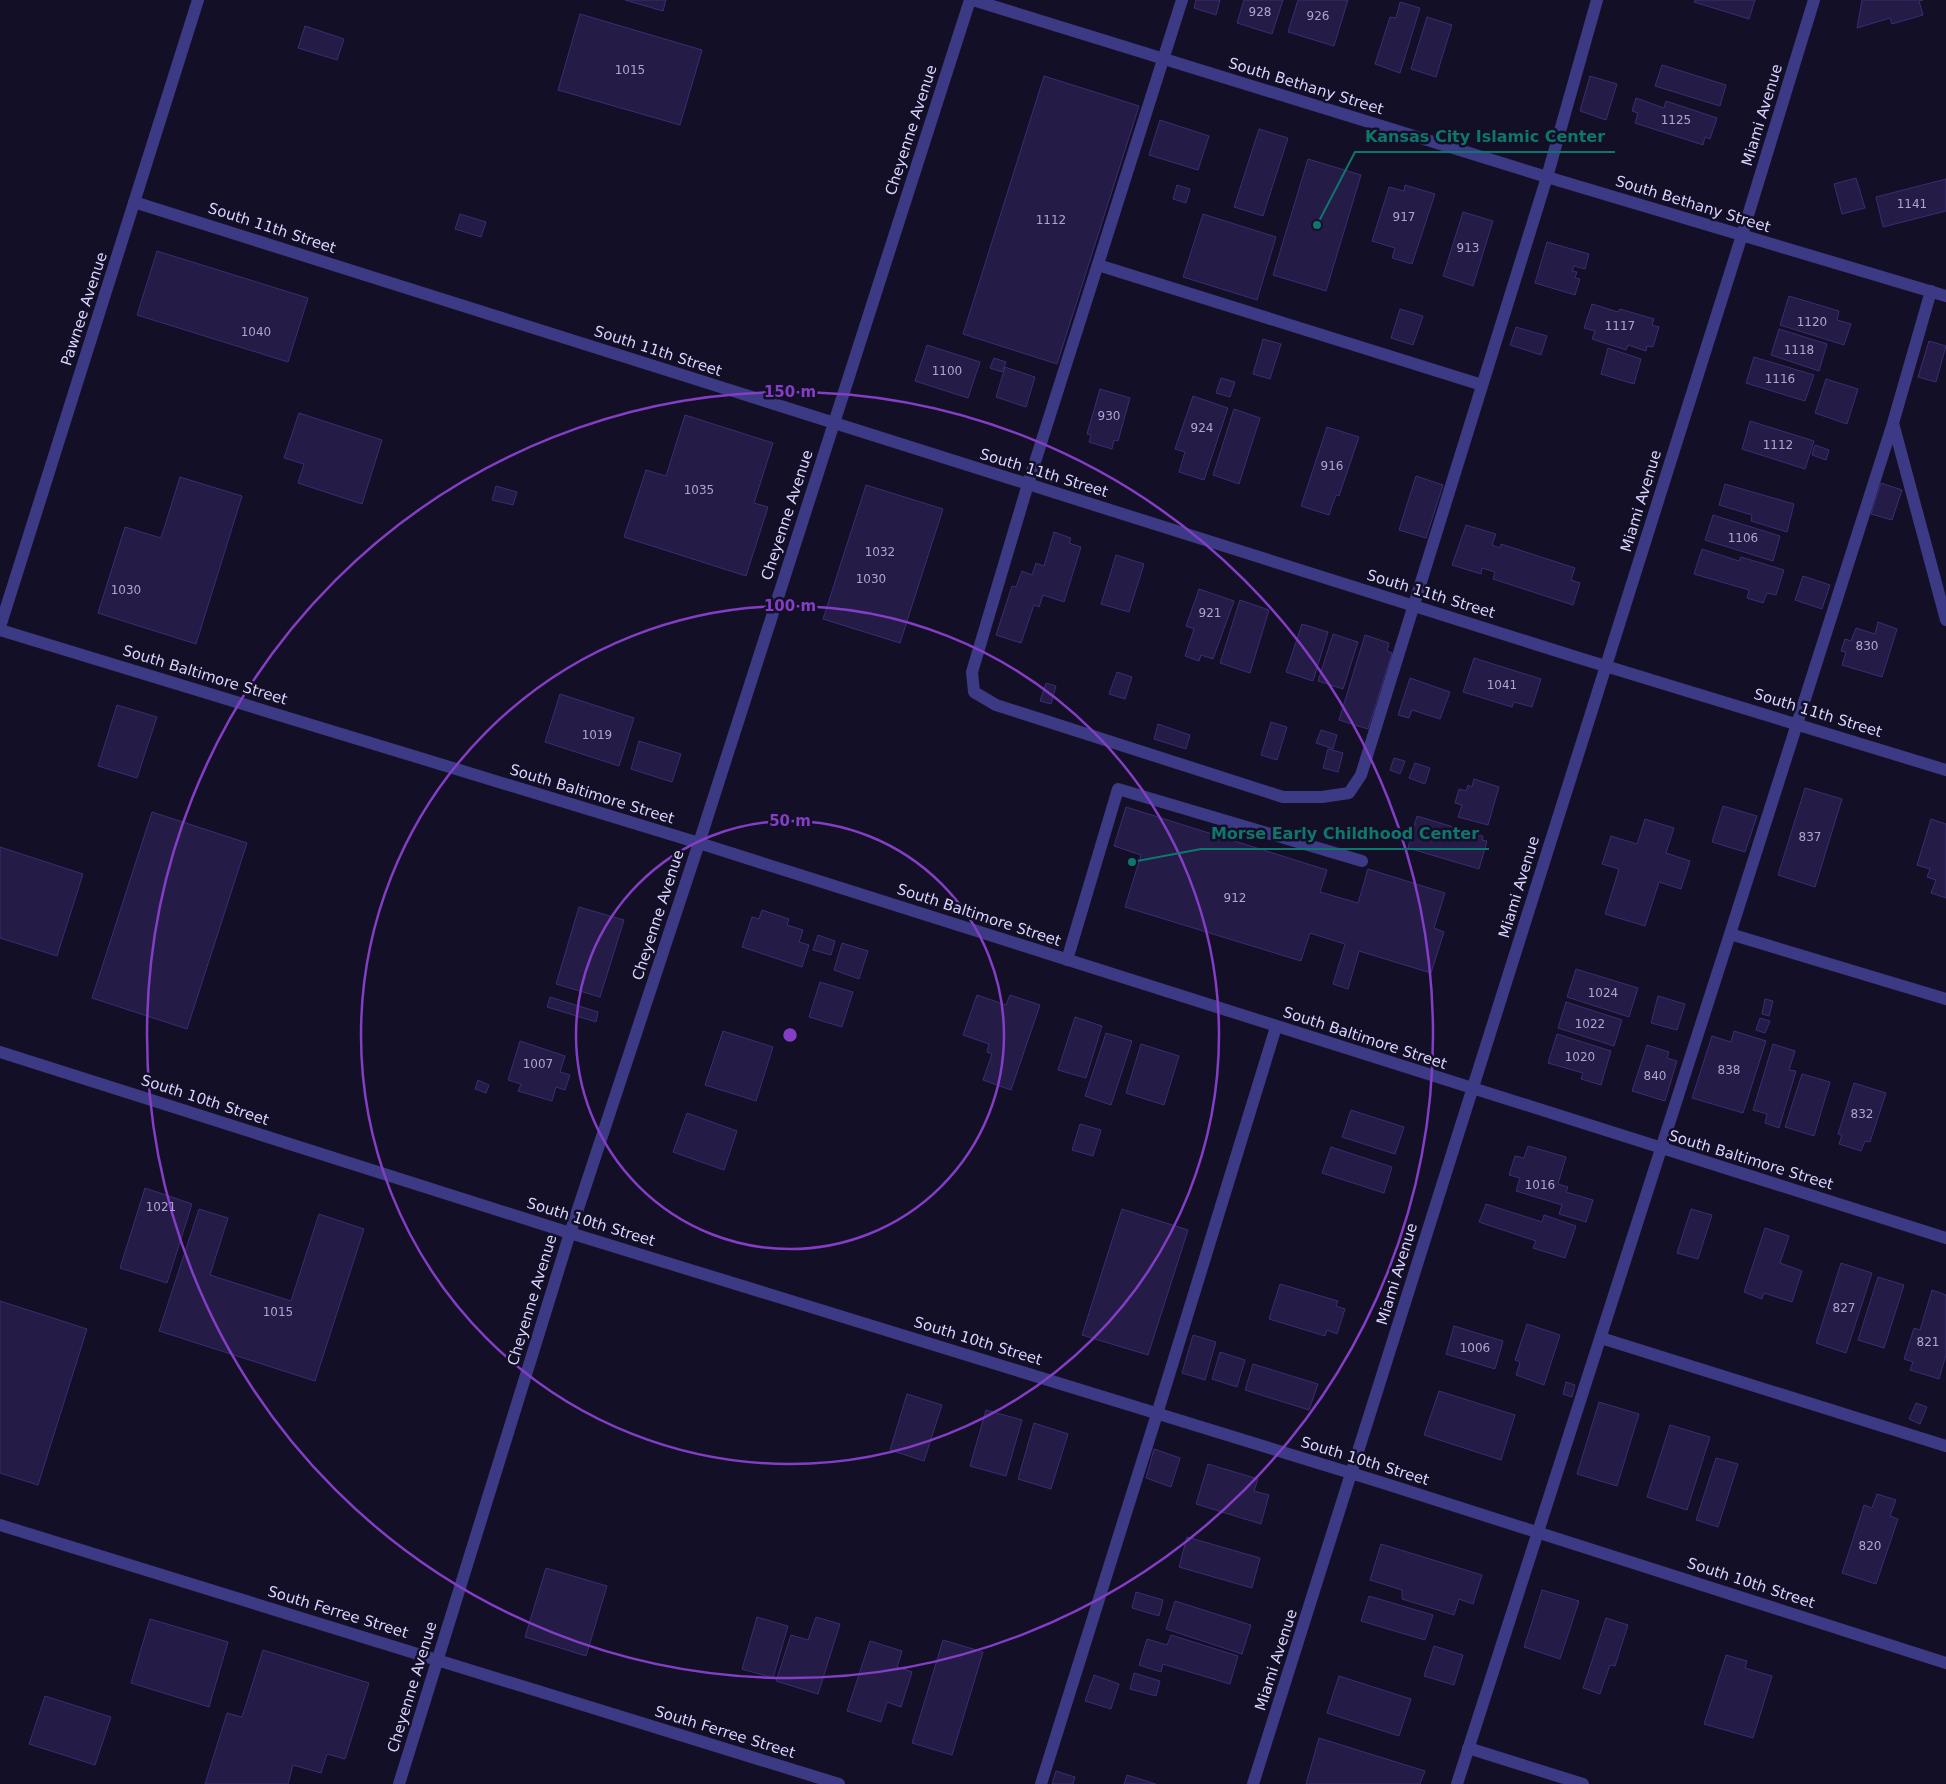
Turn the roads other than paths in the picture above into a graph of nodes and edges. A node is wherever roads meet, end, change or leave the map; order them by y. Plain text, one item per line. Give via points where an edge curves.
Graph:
1 (198, 0) edge
2 (972, 0) edge
3 (1182, 0) edge
4 (1597, 0) edge
5 (1814, 0) edge
6 (1163, 59) junction
7 (1547, 177) junction
8 (134, 202) junction
9 (1742, 235) junction
10 (1098, 265) junction
11 (1931, 291) junction
12 (1946, 296) edge
13 (1482, 385) junction
14 (833, 423) junction
15 (1893, 423) junction
16 (1028, 484) junction
17 (1413, 606) junction
18 (1946, 620) edge
19 (0, 628) edge
20 (1606, 666) junction
21 (1797, 723) junction
22 (1946, 770) edge
23 (699, 843) junction
24 (1362, 861) dead end
25 (1730, 934) junction
26 (1066, 960) junction
27 (1946, 999) edge
28 (1276, 1027) junction
29 (0, 1052) edge
30 (1472, 1089) junction
31 (1662, 1149) junction
32 (570, 1233) junction
33 (1946, 1238) edge
34 (1601, 1338) junction
35 (1158, 1414) junction
36 (1946, 1446) edge
37 (1352, 1473) junction
38 (0, 1525) edge
39 (1538, 1532) junction
40 (437, 1659) junction
41 (1946, 1663) edge
42 (1468, 1748) junction
43 (399, 1784) edge
44 (839, 1784) edge
45 (1041, 1784) edge
46 (1253, 1784) edge
47 (1457, 1784) edge
48 (1583, 1784) edge

1 - 8 street, Pawnee Avenue
2 - 6 street, South Bethany Street
2 - 14 street, Cheyenne Avenue
3 - 6 street
4 - 7 street
5 - 9 street, Miami Avenue
6 - 7 street, South Bethany Street
6 - 10 street
7 - 9 street, South Bethany Street
7 - 13 street
8 - 14 street, South 11th Street
8 - 19 street, Pawnee Avenue
9 - 11 street, South Bethany Street
9 - 20 street, Miami Avenue
10 - 13 street
10 - 16 street
11 - 12 street, South Bethany Street
11 - 15 street
13 - 17 street
14 - 16 street, South 11th Street
14 - 23 street, Cheyenne Avenue
15 - 18 street
15 - 21 street
16 - 17 street, South 11th Street
16 - 17 street via 972,672 974,692 996,705 1283,797 1348,793 1357,781
17 - 20 street, South 11th Street
19 - 23 street, South Baltimore Street
20 - 21 street, South 11th Street
20 - 30 street, Miami Avenue
21 - 22 street, South 11th Street
21 - 25 street
23 - 26 street, South Baltimore Street
23 - 32 street, Cheyenne Avenue
24 - 26 street via 1118,789
25 - 27 street
25 - 31 street
26 - 28 street, South Baltimore Street
28 - 30 street, South Baltimore Street
28 - 35 street
29 - 32 street, South 10th Street
30 - 31 street, South Baltimore Street
30 - 37 street, Miami Avenue
31 - 33 street, South Baltimore Street
31 - 34 street
32 - 35 street, South 10th Street
32 - 40 street, Cheyenne Avenue
34 - 36 street
34 - 39 street
35 - 37 street, South 10th Street
35 - 45 street
37 - 39 street, South 10th Street
37 - 46 street, Miami Avenue
38 - 40 street, South Ferree Street
39 - 41 street, South 10th Street
39 - 42 street
40 - 43 street, Cheyenne Avenue
40 - 44 street, South Ferree Street
42 - 47 street
42 - 48 street

